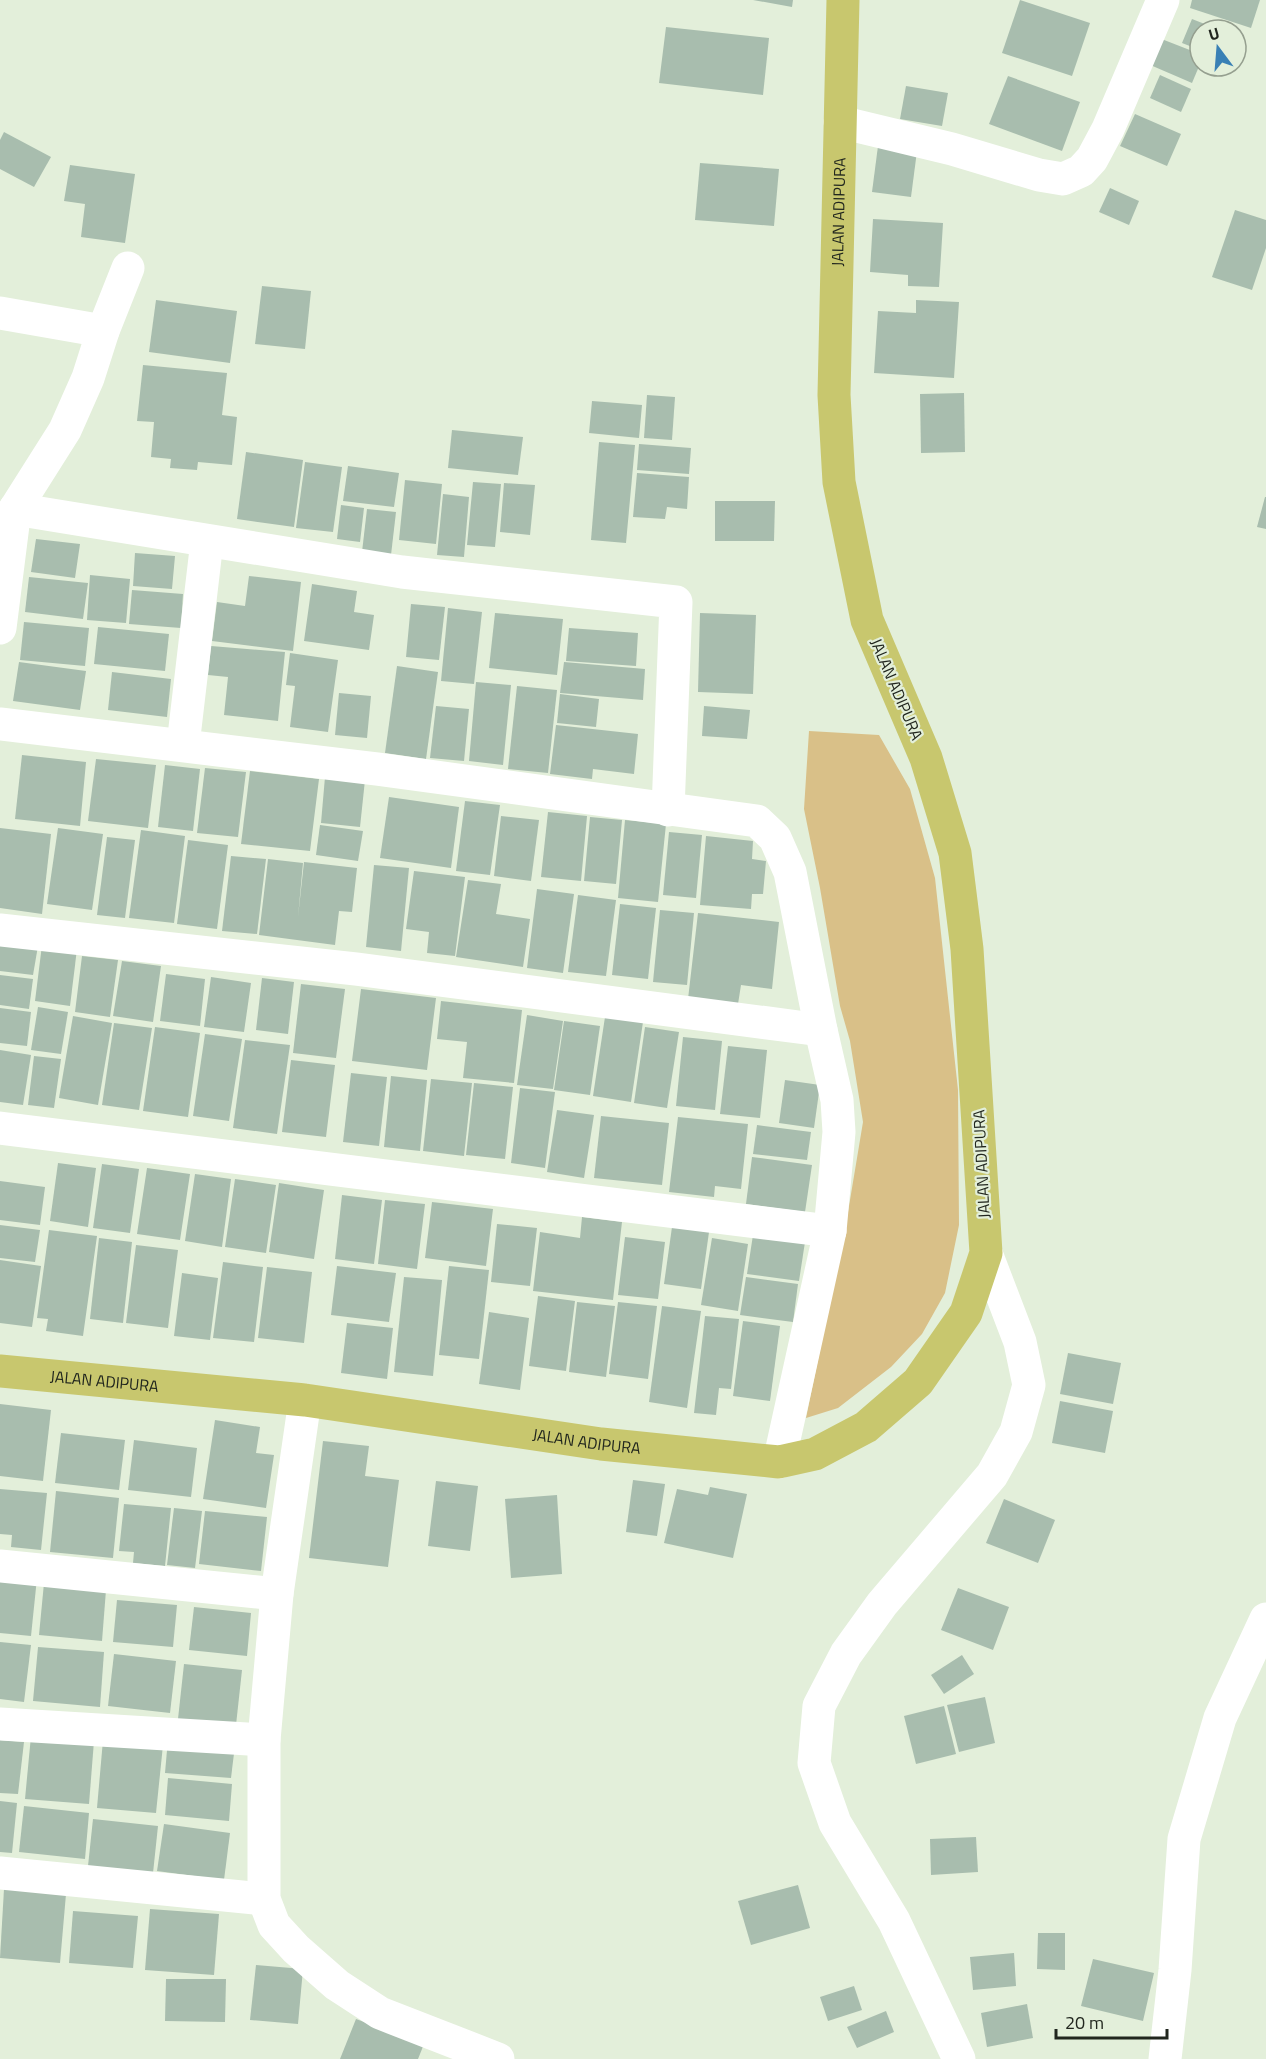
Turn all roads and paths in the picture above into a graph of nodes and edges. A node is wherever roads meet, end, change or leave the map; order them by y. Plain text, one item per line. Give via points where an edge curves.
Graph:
1 (843, 0) edge
2 (1163, 0) edge
3 (840, 122) junction
4 (128, 268) dead end
5 (0, 313) edge
6 (103, 331) junction
7 (15, 509) junction
8 (207, 541) junction
9 (0, 628) edge
10 (0, 724) edge
11 (183, 745) junction
12 (668, 810) junction
13 (0, 930) edge
14 (821, 1030) junction
15 (0, 1128) edge
16 (830, 1231) junction
17 (986, 1253) junction
18 (0, 1371) edge
19 (305, 1400) junction
20 (779, 1462) junction
21 (0, 1566) edge
22 (277, 1594) junction
23 (1266, 1618) edge
24 (0, 1724) edge
25 (264, 1740) junction
26 (0, 1873) edge
27 (264, 1899) junction
28 (954, 2058) edge
29 (498, 2059) edge
30 (1165, 2059) edge

1 - 3 highway, JALAN ADIPURA
2 - 3 street via 1092,159 1081,171 1063,179
3 - 17 highway, JALAN ADIPURA via 834,395 839,482 867,620 926,758 955,853 967,948
4 - 6 street
5 - 6 street
6 - 7 street via 65,430
7 - 8 street
7 - 9 street
8 - 11 street
8 - 12 street via 402,572 676,603
10 - 11 street
11 - 12 street
12 - 14 street via 757,821 775,838 790,873
13 - 14 street via 356,969
14 - 16 street via 837,1100 839,1132
15 - 16 street
16 - 20 street
17 - 20 highway, JALAN ADIPURA via 966,1313 918,1382 866,1427 816,1454
17 - 28 street via 1020,1342 1029,1385 1016,1432 992,1475 882,1604 846,1654 819,1706 814,1762 835,1823 894,1921
18 - 19 highway, JALAN ADIPURA
19 - 20 highway, JALAN ADIPURA via 601,1444
19 - 22 street
21 - 22 street
22 - 25 street
23 - 30 street via 1220,1718 1184,1839
24 - 25 street
25 - 27 street
26 - 27 street
27 - 29 street via 274,1925 337,1984 380,2013

